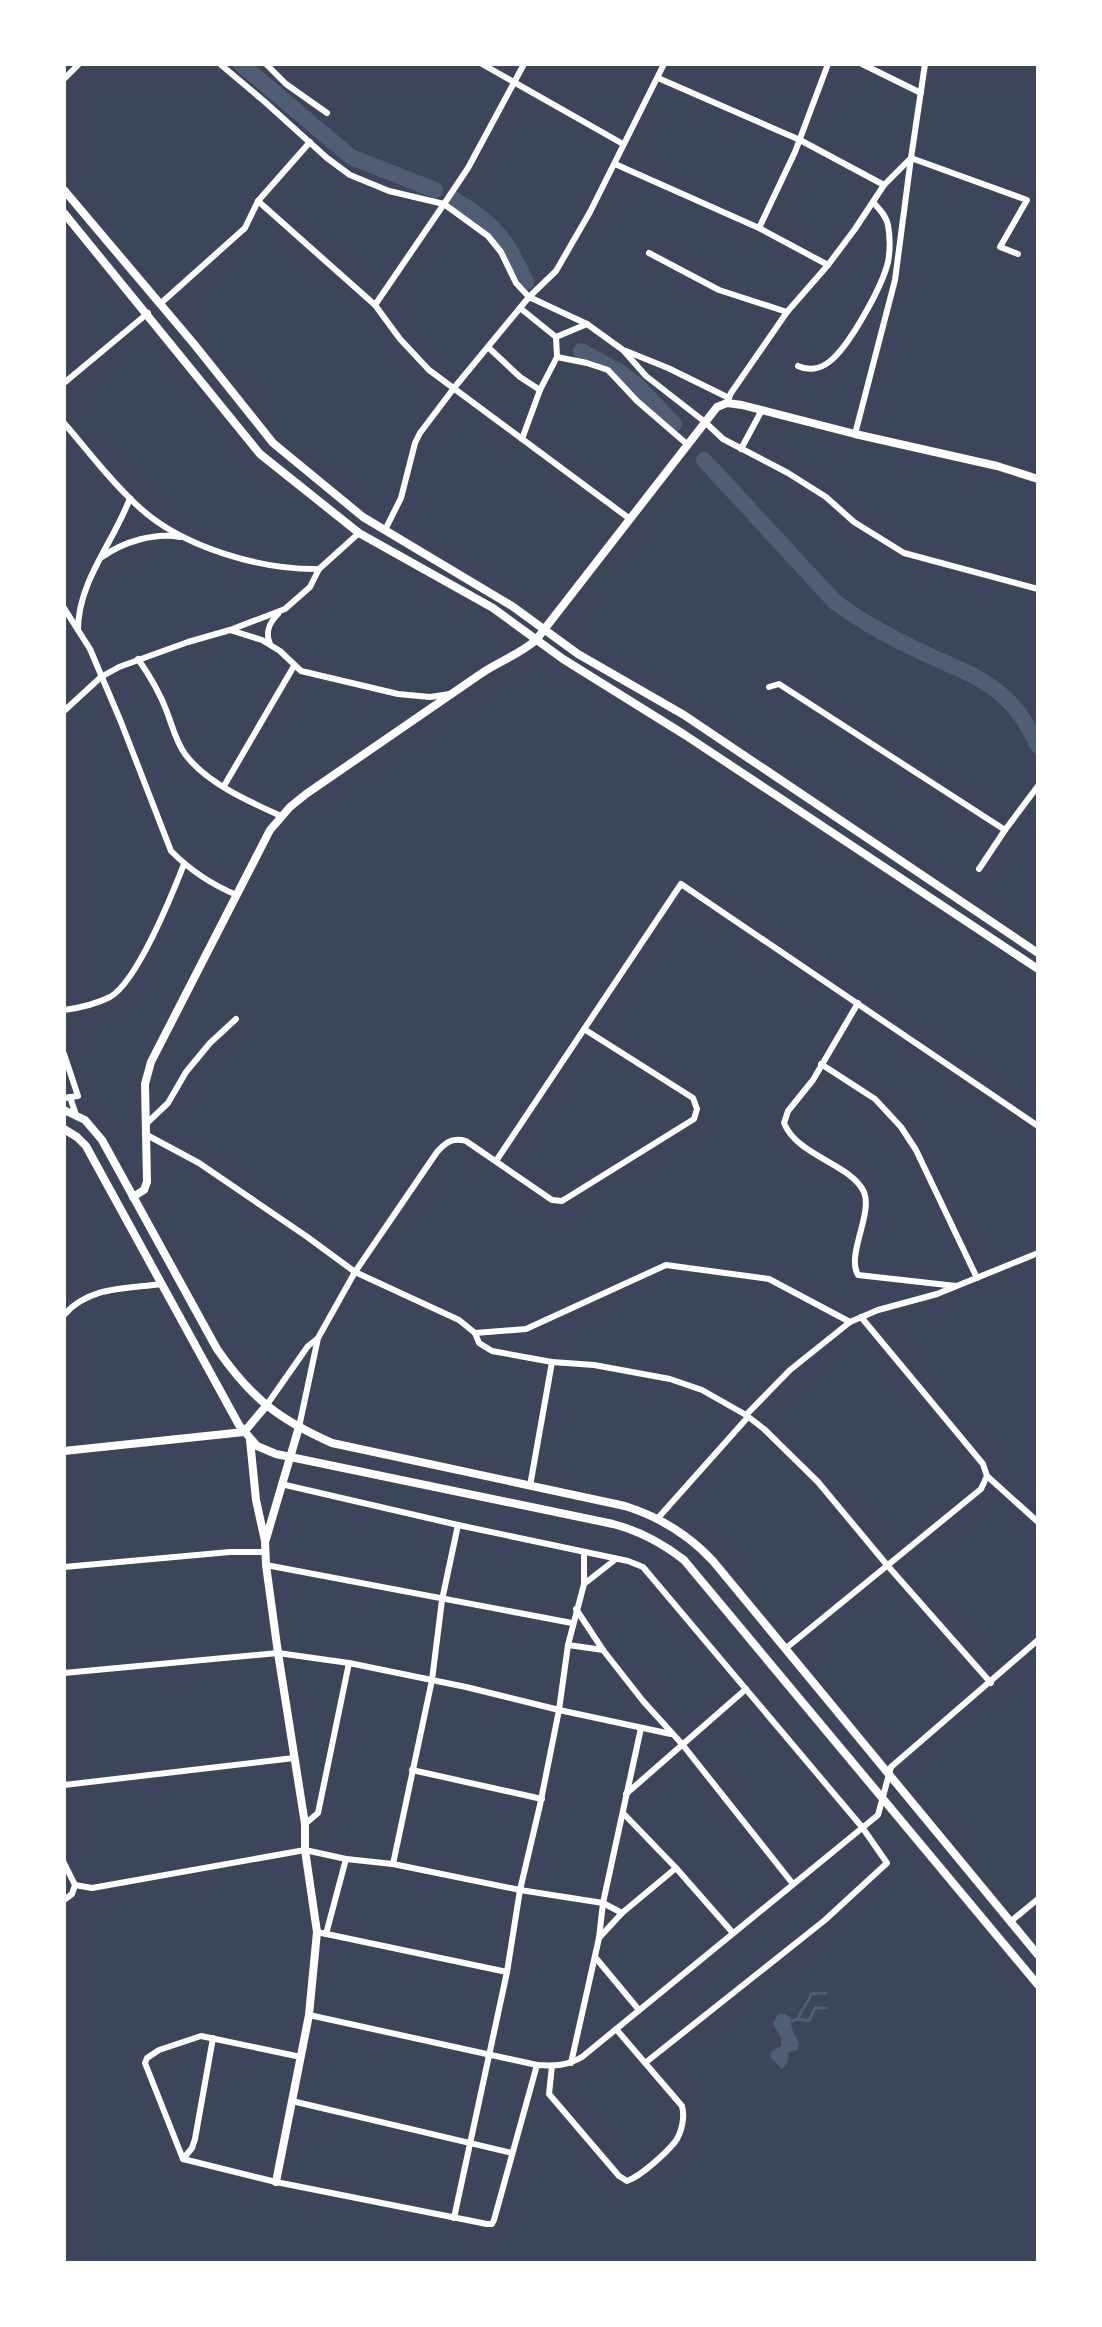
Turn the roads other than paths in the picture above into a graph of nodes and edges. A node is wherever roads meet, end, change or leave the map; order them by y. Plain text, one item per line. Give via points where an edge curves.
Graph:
1 (79, 64) edge
2 (220, 64) edge
3 (266, 64) edge
4 (482, 64) edge
5 (524, 64) edge
6 (828, 64) edge
7 (862, 64) edge
8 (925, 64) edge
9 (664, 65) edge
10 (658, 78) junction
11 (64, 79) edge
12 (514, 83) junction
13 (921, 93) junction
14 (327, 113) dead end
15 (800, 140) junction
16 (310, 142) junction
17 (623, 144) junction
18 (911, 158) junction
19 (615, 164) junction
20 (884, 185) junction
21 (64, 190) edge
22 (258, 201) junction
23 (873, 202) junction
24 (444, 204) junction
25 (64, 213) edge
26 (759, 228) junction
27 (650, 254) dead end
28 (1018, 254) dead end
29 (828, 265) junction
30 (529, 297) junction
31 (160, 304) junction
32 (375, 305) junction
33 (520, 308) junction
34 (787, 312) junction
35 (148, 313) junction
36 (587, 324) junction
37 (556, 337) junction
38 (489, 348) junction
39 (623, 350) junction
40 (557, 357) junction
41 (798, 366) dead end
42 (64, 383) edge
43 (454, 388) junction
44 (540, 390) junction
45 (728, 401) junction
46 (762, 411) junction
47 (705, 422) junction
48 (64, 423) edge
49 (855, 434) junction
50 (522, 439) junction
51 (688, 445) junction
52 (741, 449) junction
53 (1038, 479) edge
54 (130, 498) junction
55 (630, 519) junction
56 (385, 530) junction
57 (359, 533) junction
58 (184, 537) junction
59 (101, 558) junction
60 (319, 569) junction
61 (1038, 589) edge
62 (64, 609) edge
63 (285, 609) junction
64 (544, 629) junction
65 (78, 630) junction
66 (230, 630) junction
67 (536, 640) junction
68 (270, 645) junction
69 (138, 660) junction
70 (294, 666) junction
71 (101, 677) junction
72 (769, 687) dead end
73 (450, 694) junction
74 (64, 711) edge
75 (224, 786) junction
76 (1038, 786) edge
77 (281, 816) junction
78 (1005, 830) junction
79 (184, 864) junction
80 (979, 869) dead end
81 (237, 895) junction
82 (1038, 953) edge
83 (1038, 969) edge
84 (858, 1003) junction
85 (64, 1010) edge
86 (236, 1020) dead end
87 (584, 1029) junction
88 (64, 1054) edge
89 (821, 1064) junction
90 (67, 1098) edge
91 (64, 1110) edge
92 (76, 1115) junction
93 (145, 1125) junction
94 (1038, 1126) edge
95 (67, 1130) edge
96 (145, 1134) junction
97 (496, 1161) junction
98 (123, 1179) junction
99 (109, 1187) junction
100 (133, 1197) junction
101 (143, 1215) junction
102 (129, 1223) junction
103 (1038, 1253) edge
104 (355, 1272) junction
105 (977, 1278) junction
106 (162, 1284) junction
107 (956, 1286) junction
108 (64, 1315) edge
109 (861, 1317) junction
110 (850, 1322) junction
111 (475, 1333) junction
112 (318, 1338) junction
113 (552, 1362) junction
114 (266, 1406) junction
115 (747, 1416) junction
116 (298, 1428) junction
117 (247, 1436) junction
118 (64, 1450) edge
119 (288, 1457) junction
120 (987, 1476) junction
121 (281, 1484) junction
122 (530, 1486) junction
123 (658, 1518) junction
124 (1038, 1522) edge
125 (458, 1525) junction
126 (265, 1541) junction
127 (266, 1552) junction
128 (584, 1552) junction
129 (616, 1559) junction
130 (266, 1565) junction
131 (887, 1566) junction
132 (64, 1567) edge
133 (584, 1584) junction
134 (442, 1600) junction
135 (576, 1609) junction
136 (572, 1623) junction
137 (1038, 1640) edge
138 (568, 1645) junction
139 (785, 1649) junction
140 (603, 1650) junction
141 (278, 1653) junction
142 (349, 1663) junction
143 (64, 1673) edge
144 (432, 1680) junction
145 (991, 1683) junction
146 (746, 1689) junction
147 (559, 1710) junction
148 (641, 1728) junction
149 (672, 1734) junction
150 (682, 1744) junction
151 (294, 1758) junction
152 (412, 1770) junction
153 (888, 1774) junction
154 (64, 1785) edge
155 (626, 1795) junction
156 (882, 1798) junction
157 (542, 1799) junction
158 (623, 1813) junction
159 (305, 1824) junction
160 (862, 1827) junction
161 (305, 1850) junction
162 (346, 1859) junction
163 (64, 1863) edge
164 (393, 1864) junction
165 (676, 1868) junction
166 (793, 1884) junction
167 (75, 1885) junction
168 (520, 1890) junction
169 (1038, 1899) edge
170 (64, 1900) edge
171 (603, 1903) junction
172 (622, 1913) junction
173 (1010, 1922) junction
174 (316, 1932) junction
175 (733, 1933) junction
176 (326, 1934) junction
177 (599, 1938) junction
178 (1038, 1955) edge
179 (595, 1958) junction
180 (507, 1972) junction
181 (1038, 1985) edge
182 (639, 2010) junction
183 (309, 2015) junction
184 (616, 2029) junction
185 (213, 2038) junction
186 (490, 2055) junction
187 (301, 2057) junction
188 (571, 2063) junction
189 (645, 2063) junction
190 (537, 2065) junction
191 (552, 2066) junction
192 (292, 2101) junction
193 (470, 2143) junction
194 (512, 2152) junction
195 (183, 2159) junction
196 (276, 2182) junction
197 (454, 2218) junction

1 - 11 street
2 - 16 street
3 - 14 street via 286,84
4 - 12 street
5 - 12 street
6 - 15 street
7 - 13 street
8 - 13 street
9 - 10 street
10 - 15 street
10 - 17 street
12 - 17 street
12 - 24 street
13 - 18 street
15 - 20 street
15 - 26 street
16 - 22 street
16 - 24 street via 339,168 365,183
17 - 19 street
18 - 20 street
18 - 28 street via 1027,200 1000,247
18 - 49 street via 895,279
19 - 26 street
19 - 30 street via 556,271
20 - 23 street
21 - 31 street
22 - 31 street via 245,228
22 - 32 street
23 - 29 street
23 - 41 street via 888,224 889,255 880,282 853,334 836,356 815,368
24 - 30 street via 488,236
24 - 32 street
25 - 35 street
26 - 29 street
27 - 34 street via 719,290
29 - 34 street
30 - 33 street
30 - 36 street
31 - 56 street via 273,443 363,517
32 - 43 street via 429,370
33 - 37 street
33 - 38 street
34 - 45 street
35 - 42 street
35 - 57 street via 260,454
36 - 37 street
36 - 39 street
37 - 40 street
38 - 43 street
38 - 44 street
39 - 45 street via 668,368
39 - 47 street via 646,376
40 - 44 street
40 - 51 street via 608,370
43 - 50 street
43 - 56 street via 415,443 400,498
44 - 50 street
45 - 46 street
45 - 47 street
46 - 49 street
46 - 52 street
47 - 51 street
47 - 52 street
48 - 54 street
49 - 53 street
50 - 55 street
51 - 55 street
52 - 61 street via 788,473 854,522 904,552
54 - 58 street
54 - 59 street
55 - 64 street
56 - 64 street
57 - 60 street
57 - 67 street via 493,608
58 - 59 street via 169,535 129,543
58 - 60 street via 255,562
59 - 65 street via 84,594
60 - 63 street via 310,587
62 - 65 street
63 - 66 street
63 - 68 street via 268,627
64 - 67 street
64 - 82 street via 578,654 684,715
65 - 71 street
66 - 68 street
66 - 69 street
67 - 73 street
67 - 83 street
68 - 70 street
69 - 71 street
69 - 75 street via 157,688 184,753
70 - 73 street via 398,694 430,698
70 - 75 street
71 - 74 street
71 - 79 street via 171,851
72 - 78 street via 779,684
73 - 77 street via 306,794
75 - 77 street
76 - 78 street
77 - 81 street
78 - 80 street
79 - 81 street
79 - 85 street via 156,928 123,987 110,997
81 - 93 street via 150,1062 144,1084
84 - 87 street via 681,884
84 - 89 street
84 - 94 street
86 - 93 street via 210,1043 186,1072 168,1103
87 - 97 street
87 - 97 street via 693,1098 697,1109 694,1119 562,1201 552,1200
88 - 90 street via 78,1096
89 - 105 street via 875,1099 901,1127 924,1166
89 - 107 street via 784,1123 789,1134 857,1182 864,1192 855,1271 864,1277
90 - 92 street
91 - 92 main road
92 - 95 main road
92 - 98 main road via 95,1129
93 - 96 street
95 - 99 main road via 86,1146
96 - 100 street via 147,1182 144,1190
96 - 104 street via 199,1163
97 - 104 street via 466,1141 447,1142
98 - 99 main road
98 - 100 main road
99 - 102 main road
100 - 101 main road
101 - 102 main road
101 - 114 main road via 217,1349
102 - 106 main road
103 - 105 street
104 - 111 street via 459,1320
104 - 112 street
105 - 107 street
106 - 108 street via 98,1292 86,1296
106 - 117 main road
107 - 109 street
109 - 110 street
109 - 120 street via 983,1464
110 - 111 street via 769,1279 666,1264 526,1329
110 - 115 street via 790,1370
111 - 113 street via 479,1343 492,1351
112 - 114 street via 308,1346
112 - 116 street
113 - 115 street via 594,1365 670,1379 702,1390
113 - 122 street
114 - 116 main road
114 - 117 street
115 - 123 street
115 - 131 street via 818,1482
116 - 119 street
116 - 122 main road via 332,1443
117 - 118 street
117 - 119 main road via 264,1449
117 - 126 street
119 - 121 street
119 - 156 main road via 613,1524 655,1540 684,1560
120 - 124 street
120 - 131 street via 981,1489
121 - 125 street
121 - 126 street
122 - 123 main road via 625,1506
123 - 139 main road via 702,1549
125 - 128 street
125 - 134 street
126 - 127 street
127 - 130 street
127 - 132 street
128 - 129 street
128 - 133 street
129 - 133 street
129 - 146 street via 647,1570
130 - 134 street
130 - 141 street
131 - 139 street
131 - 145 street
133 - 135 street
134 - 136 street
134 - 144 street
135 - 136 street
135 - 140 street
136 - 138 street
137 - 145 street
138 - 140 street
138 - 147 street
139 - 153 main road
140 - 149 street
141 - 142 street
141 - 143 street
141 - 151 street
142 - 144 street
142 - 159 street via 318,1813
144 - 147 street
144 - 152 street
145 - 153 street via 891,1767
146 - 150 street
146 - 160 street
147 - 148 street
147 - 157 street
148 - 149 street
148 - 155 street
149 - 150 street
150 - 155 street
150 - 166 street
151 - 154 street
151 - 159 street
152 - 157 street
152 - 164 street
153 - 156 street
153 - 173 main road
155 - 158 street
156 - 160 street via 878,1815
156 - 181 main road
157 - 168 street
158 - 165 street
158 - 171 street
159 - 161 street
160 - 166 street
160 - 189 street via 887,1863 825,1920
161 - 162 street
161 - 167 street via 92,1888
161 - 174 street
162 - 164 street
162 - 176 street
163 - 167 street
164 - 168 street
165 - 172 street
165 - 175 street
166 - 175 street
167 - 170 street
168 - 171 street
168 - 180 street
169 - 173 street
171 - 172 street
171 - 177 street
172 - 177 street
173 - 178 main road
174 - 176 street
174 - 183 street
175 - 182 street
176 - 180 street
177 - 179 street
179 - 182 street
179 - 188 street
180 - 186 street
182 - 184 street
183 - 186 street
183 - 187 street
184 - 188 street
184 - 189 street
185 - 187 street
185 - 195 street via 195,2139
185 - 195 street via 188,2039 159,2050 145,2063
186 - 190 street
186 - 193 street
187 - 192 street
188 - 191 street
189 - 191 street via 682,2106 684,2114 675,2141 627,2181 605,2161 549,2094
190 - 191 street
190 - 194 street
192 - 193 street
192 - 196 street
193 - 194 street
193 - 197 street
194 - 197 street via 492,2224
195 - 196 street
196 - 197 street

